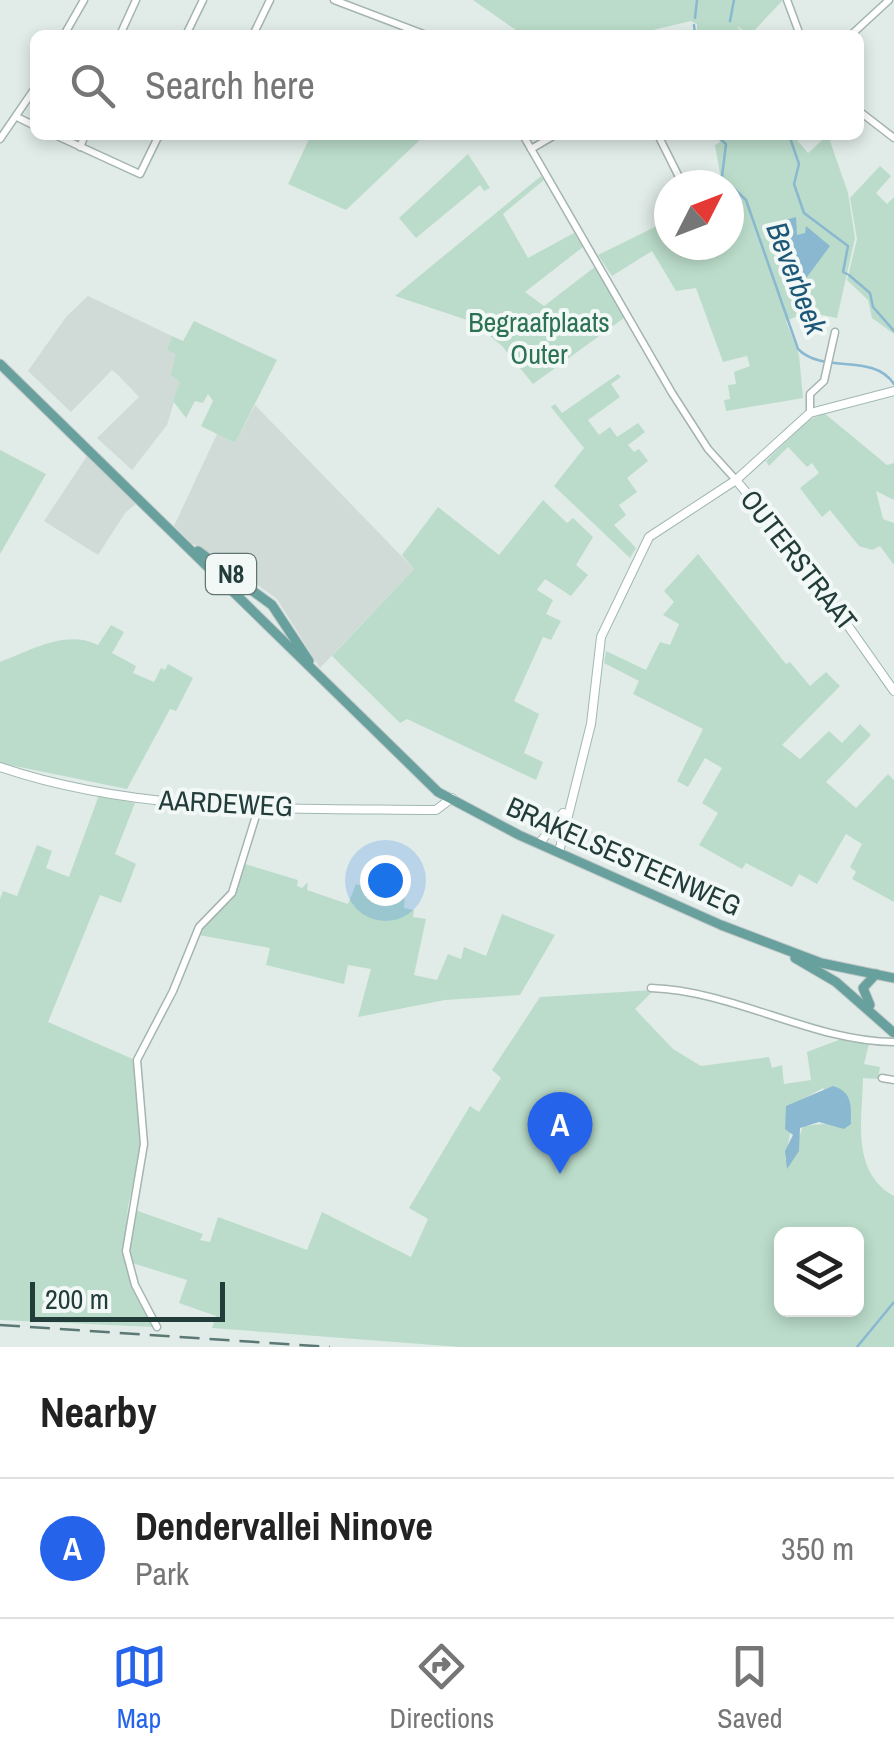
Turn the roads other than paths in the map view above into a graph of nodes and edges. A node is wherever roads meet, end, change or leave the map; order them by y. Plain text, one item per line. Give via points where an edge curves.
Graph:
1 (84, 0) edge
2 (136, 0) edge
3 (203, 0) edge
4 (270, 0) edge
5 (334, 0) edge
6 (787, 0) edge
7 (889, 0) edge
8 (67, 30) edge
9 (122, 30) edge
10 (188, 30) edge
11 (255, 30) edge
12 (413, 30) edge
13 (798, 30) edge
14 (856, 30) edge
15 (30, 97) edge
16 (864, 115) edge
17 (18, 118) junction
18 (30, 124) edge
19 (894, 138) edge
20 (0, 139) edge
21 (66, 140) edge
22 (83, 140) edge
23 (157, 140) edge
24 (526, 140) edge
25 (546, 140) edge
26 (660, 140) edge
27 (80, 146) junction
28 (531, 149) junction
29 (676, 170) edge
30 (835, 332) dead end
31 (0, 362) edge
32 (893, 391) edge
33 (810, 413) junction
34 (736, 480) junction
35 (262, 597) junction
36 (248, 609) junction
37 (280, 617) junction
38 (268, 630) junction
39 (894, 691) edge
40 (0, 767) edge
41 (452, 798) junction
42 (258, 806) junction
43 (566, 809) junction
44 (539, 844) junction
45 (558, 852) junction
46 (780, 949) junction
47 (878, 974) junction
48 (894, 978) edge
49 (652, 988) dead end
50 (876, 1014) junction
51 (894, 1033) edge
52 (894, 1042) edge
53 (882, 1078) dead end
54 (894, 1080) edge
55 (156, 1328) dead end

1 - 8 street
2 - 9 street
3 - 10 street
4 - 11 street
5 - 12 street
6 - 13 street
7 - 14 street
15 - 17 street
16 - 19 street
17 - 18 street
17 - 20 street
21 - 27 street
22 - 27 street
23 - 27 street via 140,174
24 - 28 street
25 - 28 street
26 - 29 street
28 - 34 street via 672,393
30 - 33 street via 824,381 810,394
31 - 35 main road, BRAKELSESTEENWEG / N8 via 189,544
31 - 36 main road, BRAKELSESTEENWEG / N8
32 - 33 street
33 - 34 street
34 - 39 street, OUTERSTRAAT via 801,558
34 - 43 street via 656,530 630,570 601,637 591,724
35 - 36 main road via 260,607
35 - 37 main road, BRAKELSESTEENWEG / N8
36 - 38 main road, BRAKELSESTEENWEG / N8
37 - 38 main road via 269,618
37 - 41 main road, BRAKELSESTEENWEG / N8 via 322,676
38 - 41 main road, BRAKELSESTEENWEG / N8 via 403,761
40 - 42 street, AARDEWEG via 142,798
41 - 42 street, AARDEWEG via 436,810
41 - 44 main road, BRAKELSESTEENWEG / N8
42 - 55 street via 232,894 199,927 137,1060 144,1144 126,1252
43 - 44 street
43 - 45 street
44 - 45 main road, BRAKELSESTEENWEG / N8
45 - 46 main road, BRAKELSESTEENWEG / N8
46 - 47 main road, BRAKELSESTEENWEG / N8
46 - 50 main road, BRAKELSESTEENWEG / N8
47 - 48 main road, BRAKELSESTEENWEG / N8
47 - 50 main road via 863,988
49 - 52 street via 721,997
50 - 51 main road, N8
53 - 54 street

